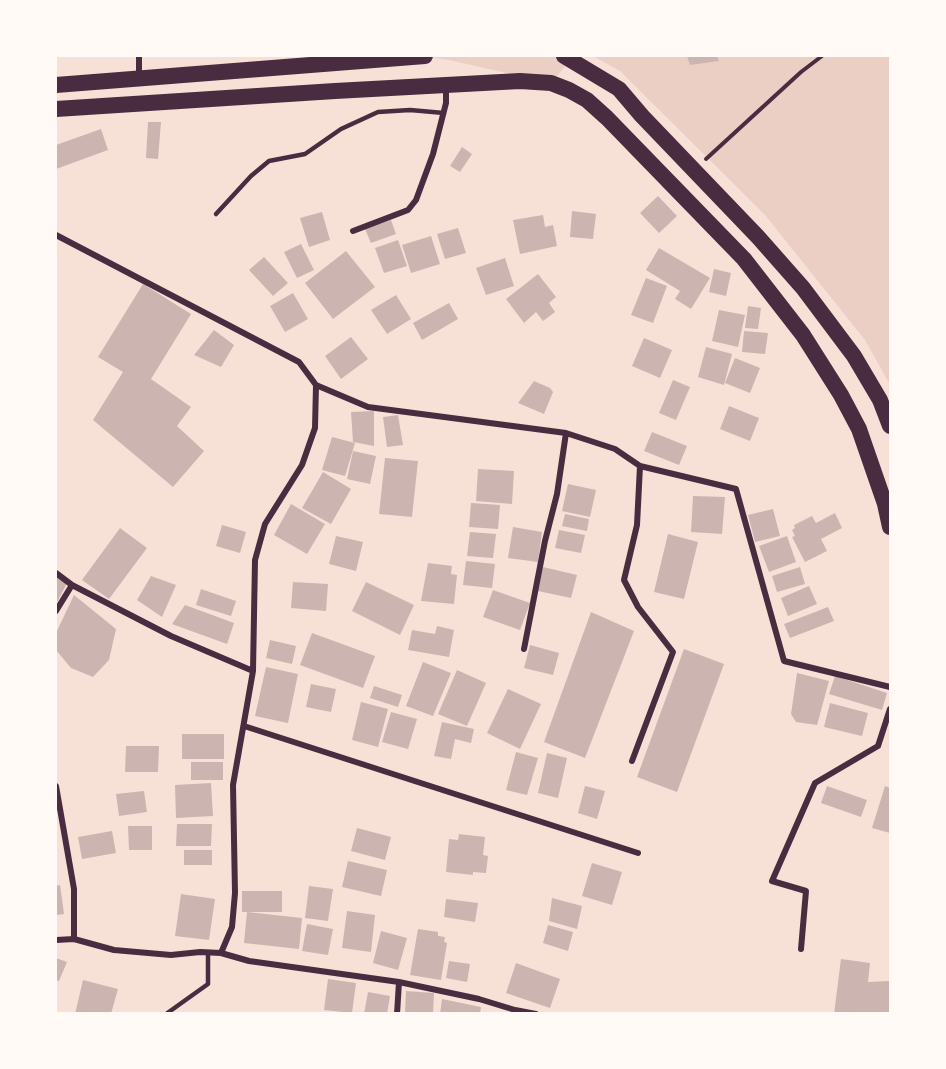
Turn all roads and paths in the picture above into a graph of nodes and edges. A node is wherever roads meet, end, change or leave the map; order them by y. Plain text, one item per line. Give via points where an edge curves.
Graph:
1 (139, 56) edge
2 (425, 56) edge
3 (564, 56) edge
4 (822, 56) edge
5 (140, 79) junction
6 (56, 85) edge
7 (446, 85) junction
8 (56, 109) edge
9 (444, 113) junction
10 (694, 170) junction
11 (216, 214) dead end
12 (353, 231) dead end
13 (56, 235) edge
14 (827, 320) junction
15 (804, 335) junction
16 (316, 385) junction
17 (891, 426) edge
18 (566, 433) junction
19 (640, 466) junction
20 (891, 527) edge
21 (56, 573) edge
22 (72, 585) junction
23 (56, 611) edge
24 (524, 649) dead end
25 (253, 671) junction
26 (891, 687) edge
27 (891, 709) edge
28 (244, 726) junction
29 (632, 761) dead end
30 (56, 786) edge
31 (638, 853) dead end
32 (74, 939) junction
33 (56, 940) edge
34 (801, 949) dead end
35 (208, 952) junction
36 (221, 953) junction
37 (399, 982) junction
38 (166, 1014) edge
39 (397, 1014) edge
40 (536, 1014) edge

1 - 5 street
2 - 5 highway
3 - 10 highway via 619,89
4 - 10 path
5 - 6 highway
7 - 8 highway
7 - 9 street
7 - 15 highway via 551,83 587,100 744,259
9 - 11 lane via 378,112 341,129 305,154 269,161
9 - 12 street via 416,200 408,210
10 - 14 highway via 766,246
13 - 16 street via 299,362
14 - 15 highway
14 - 17 highway via 854,356
15 - 20 highway via 859,429
16 - 18 street via 368,407
16 - 25 street via 315,428 302,465 265,524 255,560
18 - 19 street via 615,449
18 - 24 street
19 - 26 street via 736,489 784,661
19 - 29 street via 637,525 624,580 638,607 673,652
21 - 22 street
22 - 23 street
22 - 25 street via 171,636
25 - 28 street
27 - 34 street via 878,746 815,783 772,881 806,891
28 - 31 street
28 - 36 street via 233,785 232,927
30 - 32 street via 74,889
32 - 33 street
32 - 35 street via 125,951 171,955
35 - 36 street
35 - 38 lane via 208,984
36 - 37 street via 249,961
37 - 39 street
37 - 40 street

